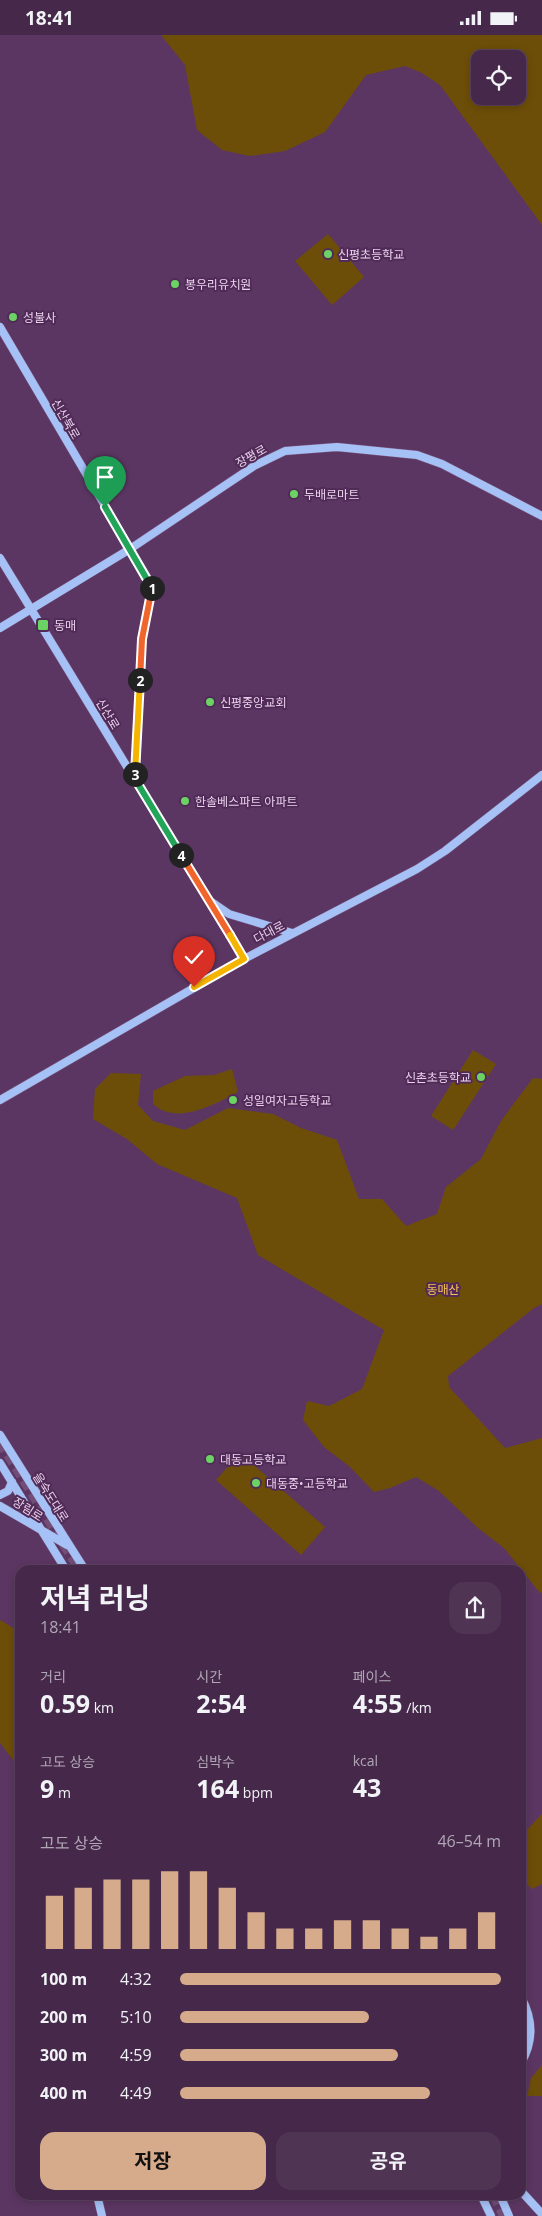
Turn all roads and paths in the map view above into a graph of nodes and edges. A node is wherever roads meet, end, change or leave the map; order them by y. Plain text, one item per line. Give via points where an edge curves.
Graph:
1 (0, 327) edge
2 (542, 517) edge
3 (130, 549) junction
4 (0, 558) edge
5 (31, 609) junction
6 (0, 629) edge
7 (542, 775) edge
8 (135, 779) junction
9 (208, 900) junction
10 (292, 933) junction
11 (244, 959) junction
12 (0, 1100) edge
13 (0, 1435) edge
14 (0, 1463) edge
15 (12, 1482) junction
16 (0, 1495) edge
17 (0, 1506) edge
18 (42, 1532) junction
19 (70, 1547) junction
20 (63, 1565) edge
21 (82, 1565) edge
22 (526, 2009) edge
23 (526, 2052) edge
24 (526, 2196) edge
25 (98, 2200) edge
26 (483, 2200) edge
27 (502, 2200) edge
28 (542, 2214) edge
29 (102, 2216) edge
30 (491, 2216) edge
31 (509, 2216) edge

1 - 3 main road, 신산북로
2 - 3 main road, 장평로 via 442,464 417,455 337,447 285,451 254,466
3 - 5 main road, 장평로
3 - 8 main road, 신산북로 via 152,587 142,639
4 - 5 main road, 신산로
5 - 6 main road, 장평로
5 - 8 main road, 신산로
7 - 10 main road, 다대로 via 417,869
8 - 9 main road, 신산로
9 - 10 main road via 229,914
9 - 11 main road, 신산로
10 - 11 main road, 다대로
11 - 12 main road, 다대로
13 - 19 main road, 을숙도대로
14 - 15 main road, 을숙도대로
15 - 16 main road via 8,1491
15 - 18 main road, 을숙도대로
17 - 18 main road, 장림로
18 - 19 main road, 장림로
18 - 20 main road, 을숙도대로
19 - 21 main road, 을숙도대로
22 - 23 main road via 532,2030
24 - 28 main road
25 - 29 main road
26 - 30 main road
27 - 31 main road

